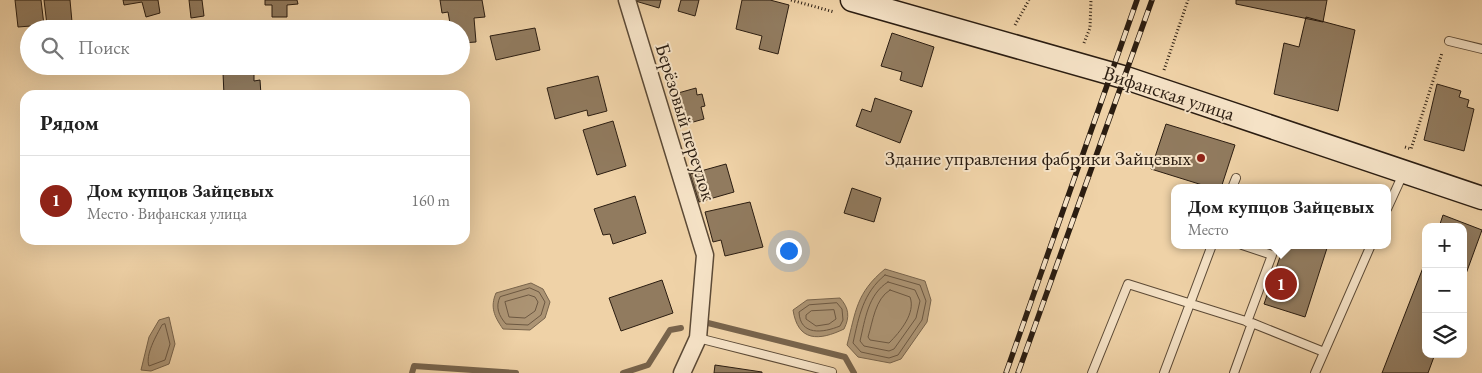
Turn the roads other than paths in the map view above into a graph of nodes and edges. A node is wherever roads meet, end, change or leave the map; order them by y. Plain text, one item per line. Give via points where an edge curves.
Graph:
1 (627, 0) edge
2 (852, 0) edge
3 (1449, 41) road end
4 (1482, 49) edge
5 (1404, 172) junction
6 (1236, 178) dead end
7 (1234, 184) edge
8 (1482, 198) edge
9 (1391, 200) edge
10 (1211, 249) edge
11 (1254, 249) edge
12 (1369, 249) edge
13 (1190, 304) junction
14 (1249, 323) junction
15 (698, 338) junction
16 (1324, 352) junction
17 (832, 372) edge
18 (682, 373) edge
19 (1092, 373) edge
20 (1164, 373) edge
21 (1234, 373) edge
22 (1315, 373) edge

1 - 15 street, Берёзовый переулок via 705,256
2 - 5 main road, Вифанская улица via 1077,63
3 - 4 lane
5 - 8 main road, Вифанская улица
5 - 9 lane
6 - 7 lane
10 - 13 lane
11 - 14 lane via 1272,255
12 - 16 lane
13 - 14 lane
13 - 19 lane via 1128,284
13 - 20 lane
14 - 16 lane
14 - 21 lane
15 - 17 lane
15 - 18 street
16 - 22 lane

